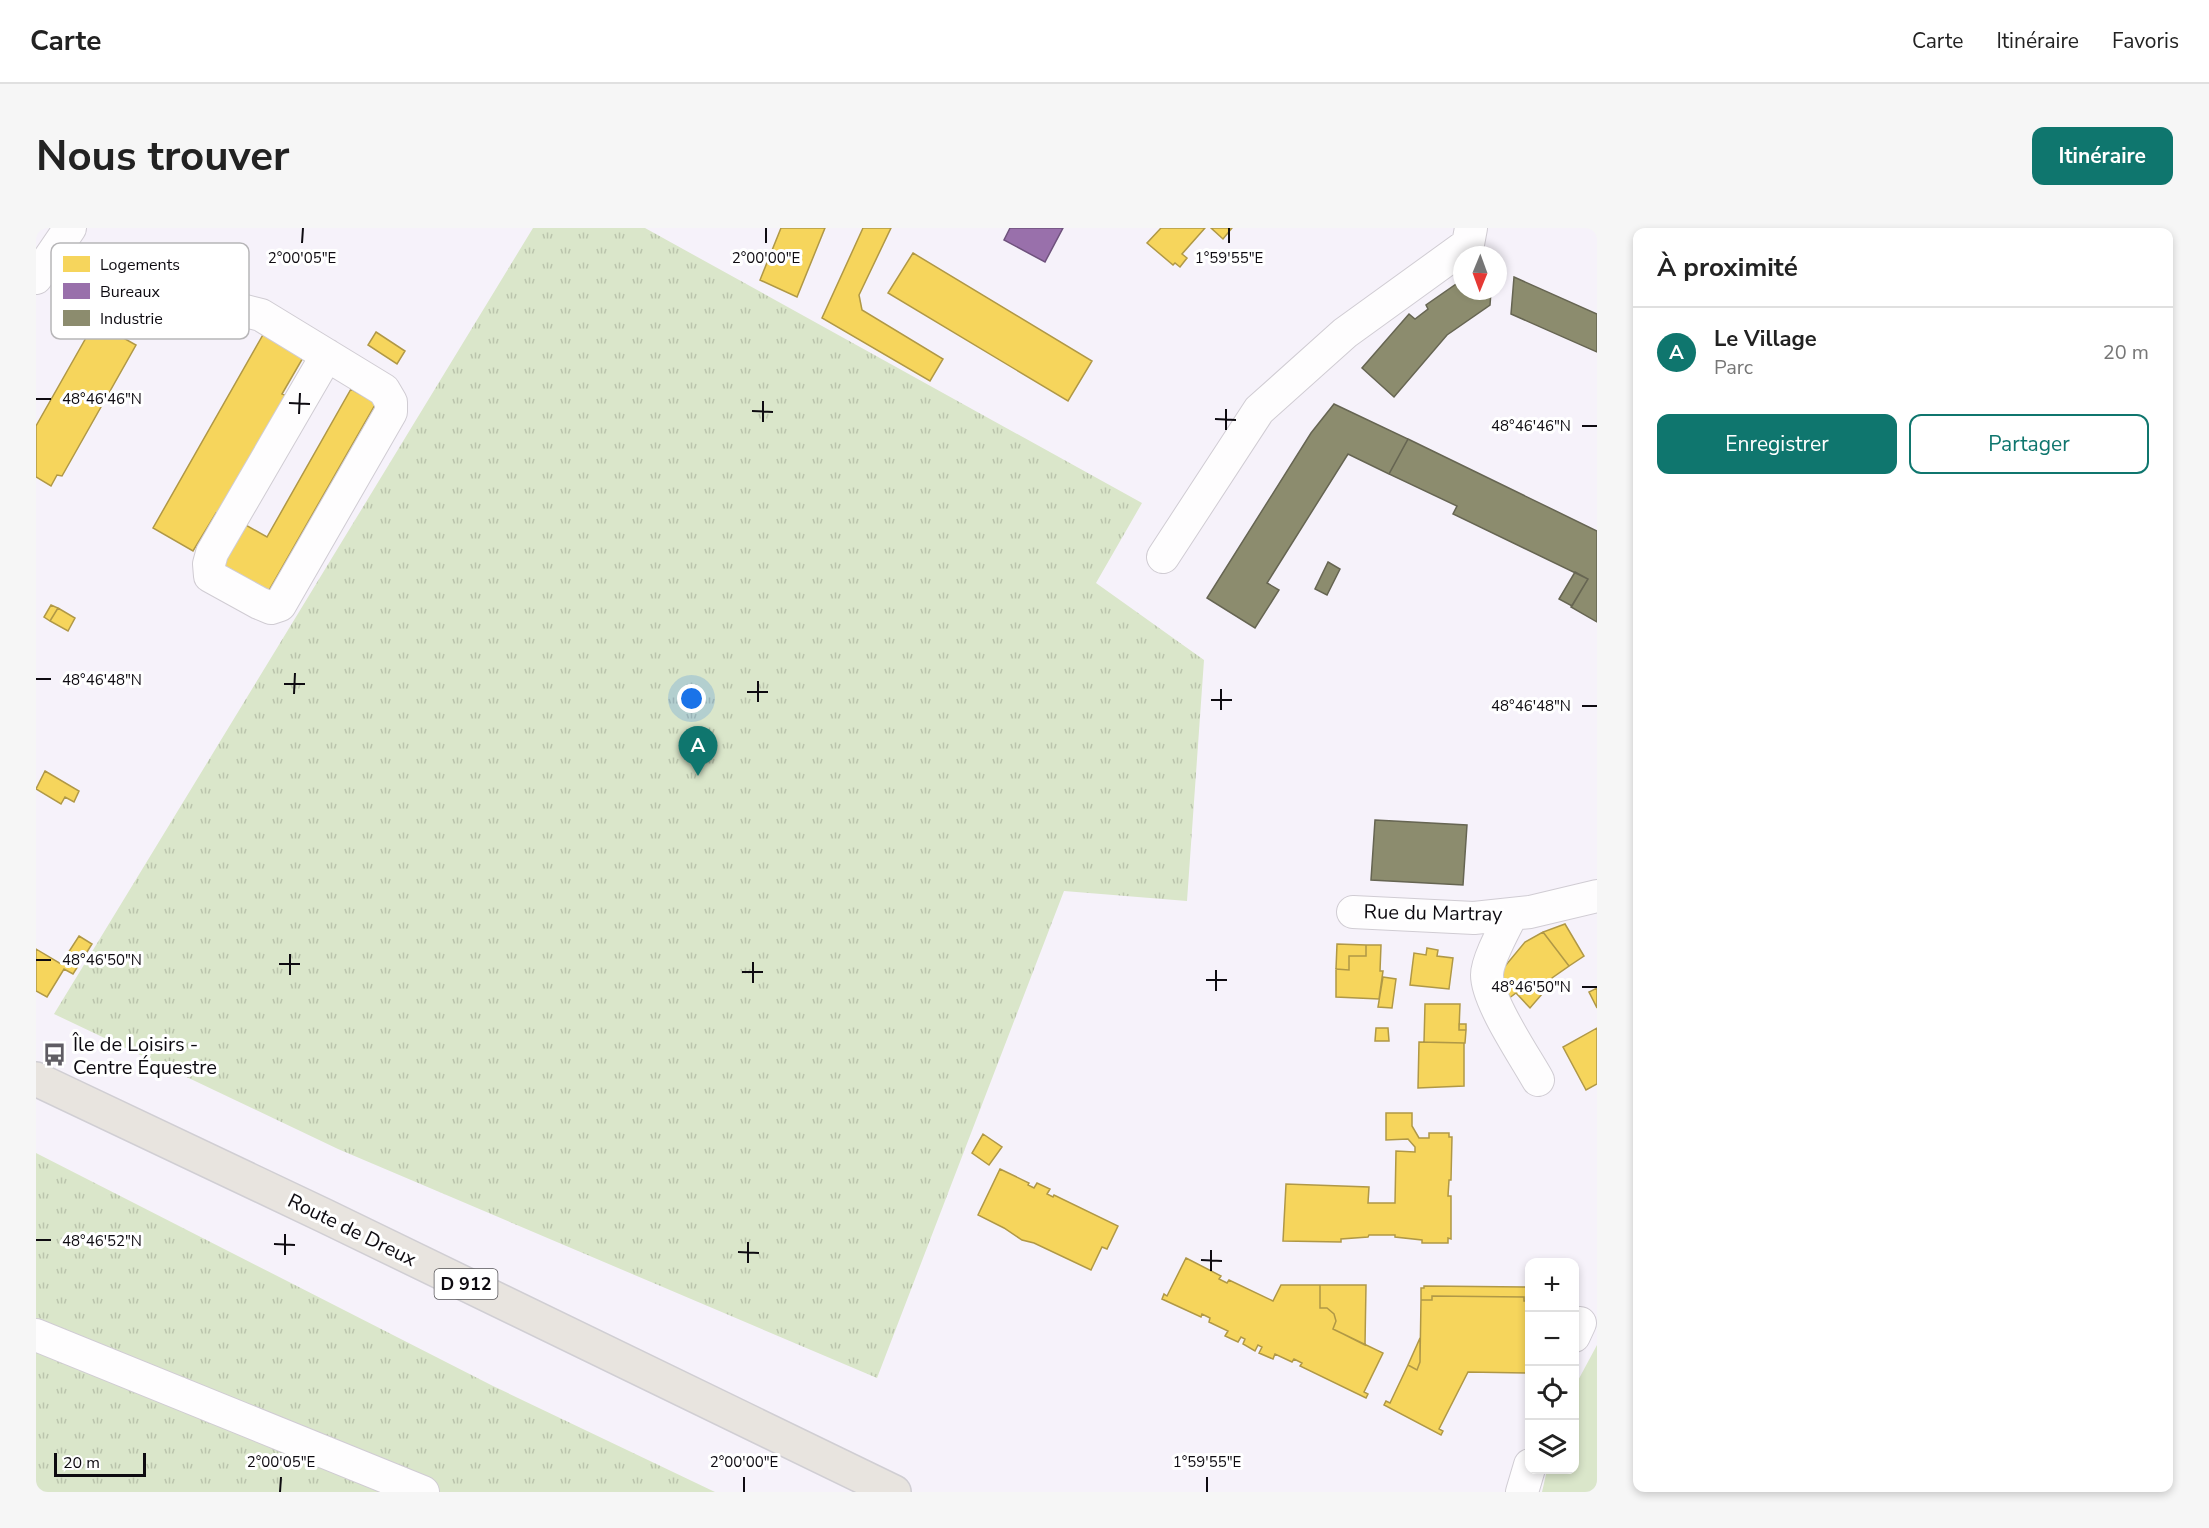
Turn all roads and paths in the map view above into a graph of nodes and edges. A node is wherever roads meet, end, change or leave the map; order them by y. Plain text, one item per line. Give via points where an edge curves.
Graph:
1 (70, 228) edge
2 (1471, 228) edge
3 (60, 243) edge
4 (51, 256) edge
5 (41, 271) edge
6 (249, 312) edge
7 (327, 355) junction
8 (1162, 556) dead end
9 (1597, 896) edge
10 (1353, 912) dead end
11 (1512, 914) junction
12 (36, 1079) edge
13 (1538, 1080) dead end
14 (36, 1335) edge
15 (1527, 1474) edge
16 (423, 1492) edge
17 (894, 1492) edge
18 (1522, 1492) edge

1 - 3 street
2 - 8 street via 1468,244 1345,333 1259,410
4 - 5 street
6 - 7 street via 261,315
7 - 7 street via 384,390 391,402 391,412 280,605 271,608 210,576 209,564
9 - 11 street, Rue du Martray
10 - 11 street, Rue du Martray via 1474,918
11 - 13 street, Rue du Martray via 1487,974 1493,998
12 - 17 main road, Route de Dreux / D 912
14 - 16 street
15 - 18 street

